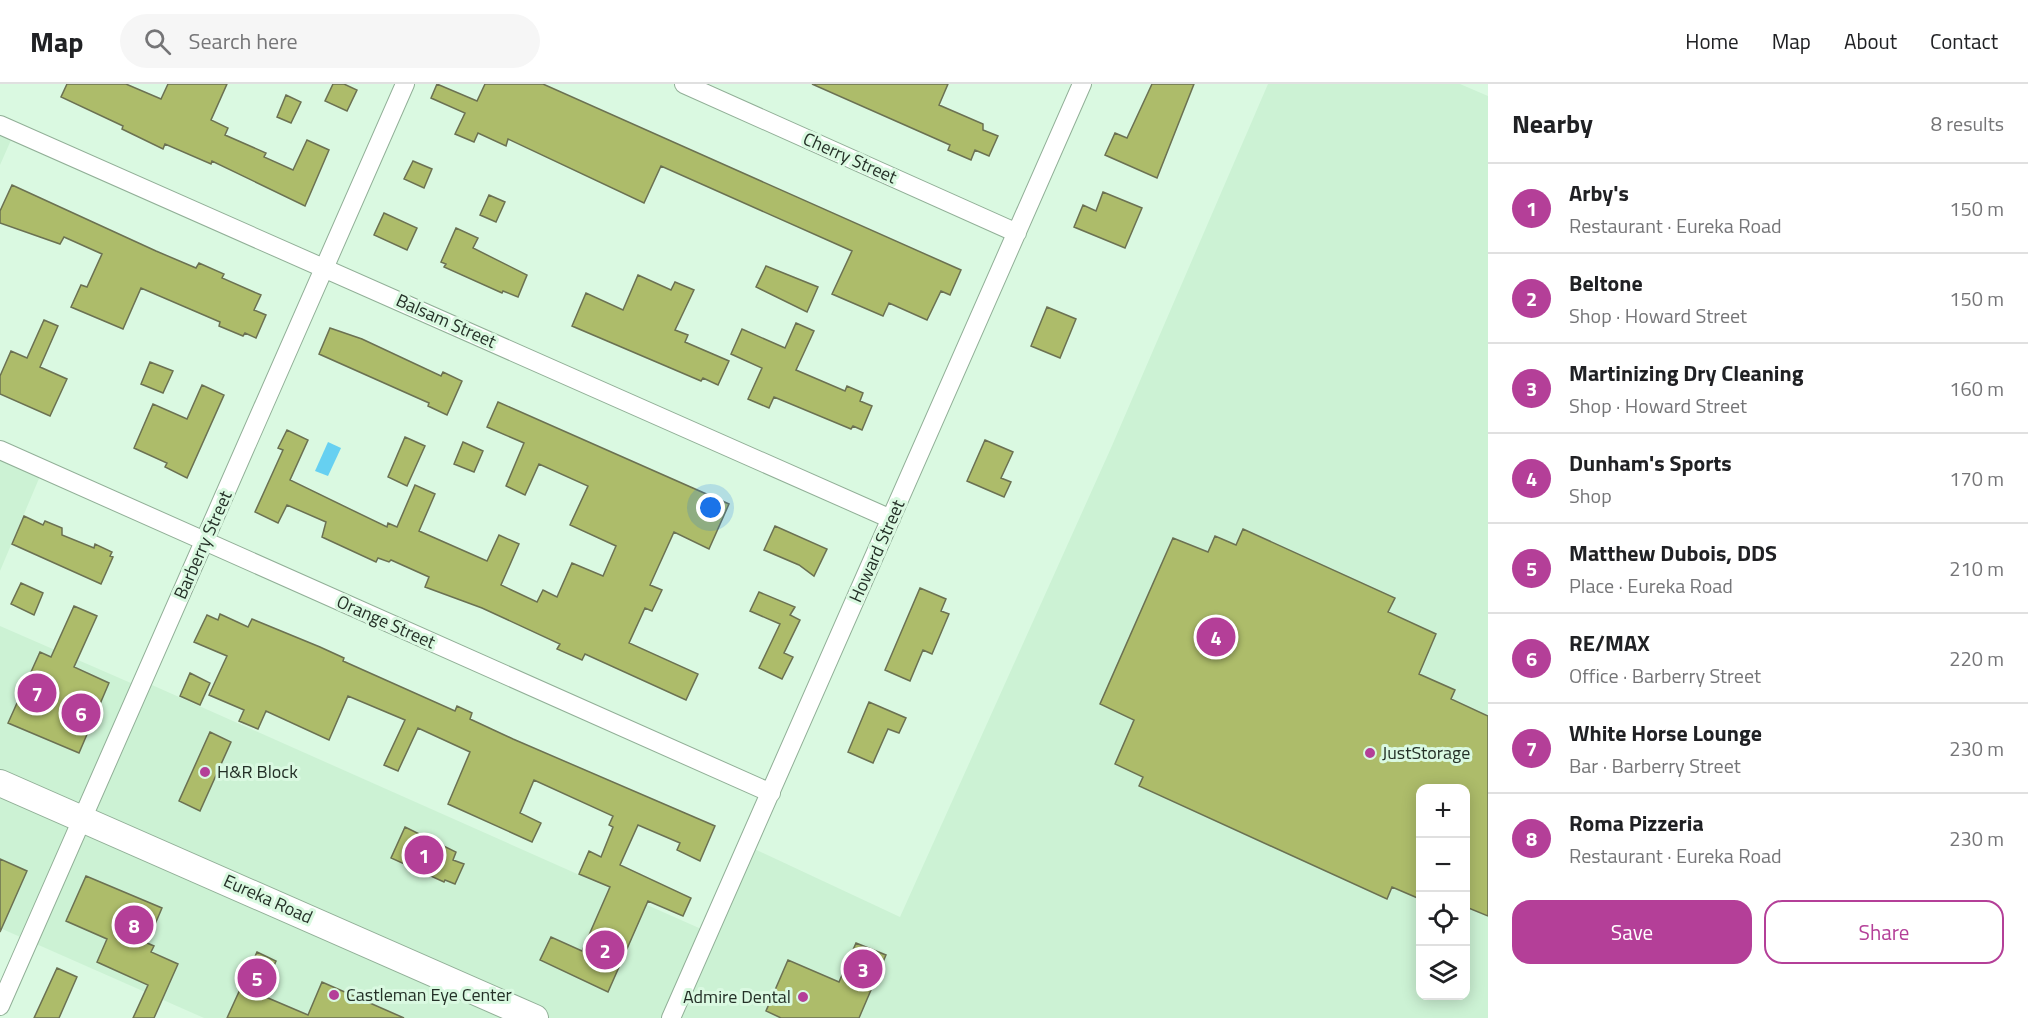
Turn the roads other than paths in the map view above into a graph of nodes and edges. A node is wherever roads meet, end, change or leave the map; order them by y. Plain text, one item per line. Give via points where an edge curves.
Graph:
1 (405, 84) edge
2 (684, 84) edge
3 (1082, 84) edge
4 (0, 125) edge
5 (1017, 233) junction
6 (324, 267) junction
7 (0, 450) edge
8 (891, 519) junction
9 (205, 541) junction
10 (0, 783) edge
11 (771, 793) junction
12 (82, 818) junction
13 (0, 1006) edge
14 (535, 1018) edge
15 (671, 1018) edge

1 - 6 street, Barberry Street
2 - 5 street, Cherry Street
3 - 5 street, Howard Street
4 - 6 street, Balsam Street
5 - 8 street, Howard Street
6 - 8 street, Balsam Street
6 - 9 street, Barberry Street
7 - 9 street, Orange Street
8 - 11 street, Howard Street
9 - 11 street, Orange Street
9 - 12 street, Barberry Street
10 - 12 main road, Eureka Road
11 - 15 street, Howard Street
12 - 13 street, Barberry Street
12 - 14 main road, Eureka Road

